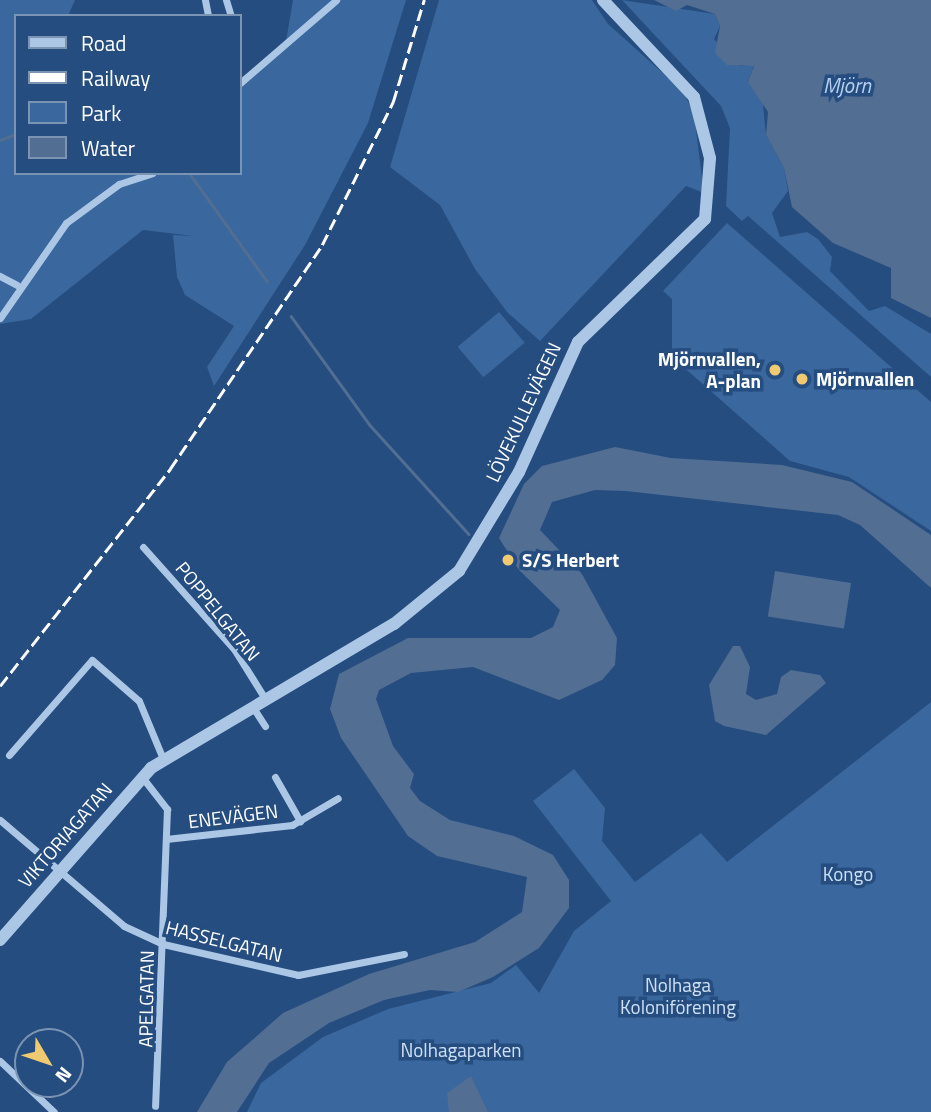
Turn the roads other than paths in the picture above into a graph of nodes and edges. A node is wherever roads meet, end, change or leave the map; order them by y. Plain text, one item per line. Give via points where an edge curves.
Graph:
1 (336, 0) edge
2 (603, 0) edge
3 (242, 81) edge
4 (146, 175) edge
5 (0, 276) edge
6 (17, 285) junction
7 (0, 318) edge
8 (143, 547) dead end
9 (264, 697) junction
10 (252, 705) junction
11 (265, 726) dead end
12 (9, 755) dead end
13 (163, 759) junction
14 (141, 777) junction
15 (275, 777) dead end
16 (338, 798) dead end
17 (0, 820) edge
18 (300, 821) junction
19 (166, 839) junction
20 (59, 870) junction
21 (0, 940) edge
22 (163, 944) junction
23 (404, 954) dead end
24 (0, 1061) edge
25 (155, 1106) dead end
26 (54, 1112) edge

1 - 3 street
2 - 9 street, LÖVEKULLEVÄGEN via 694,97 710,158 705,219 578,342 519,472 459,571 394,624
4 - 6 street via 119,184 65,223
5 - 6 street
6 - 7 street
8 - 9 street, POPPELGATAN via 234,649
9 - 10 street, LÖVEKULLEVÄGEN
10 - 11 street
10 - 13 street, LÖVEKULLEVÄGEN
12 - 13 street via 92,660 139,701
13 - 14 street, VIKTORIAGATAN
14 - 19 street, APELGATAN via 163,797
14 - 20 street, VIKTORIAGATAN
15 - 18 street
16 - 18 street, ENEVÄGEN
17 - 20 street, HASSELGATAN
18 - 19 street, ENEVÄGEN
19 - 22 street, APELGATAN
20 - 21 street, VIKTORIAGATAN
20 - 22 street, HASSELGATAN via 124,926
22 - 23 street, HASSELGATAN via 298,975
22 - 25 street, APELGATAN
24 - 26 street

